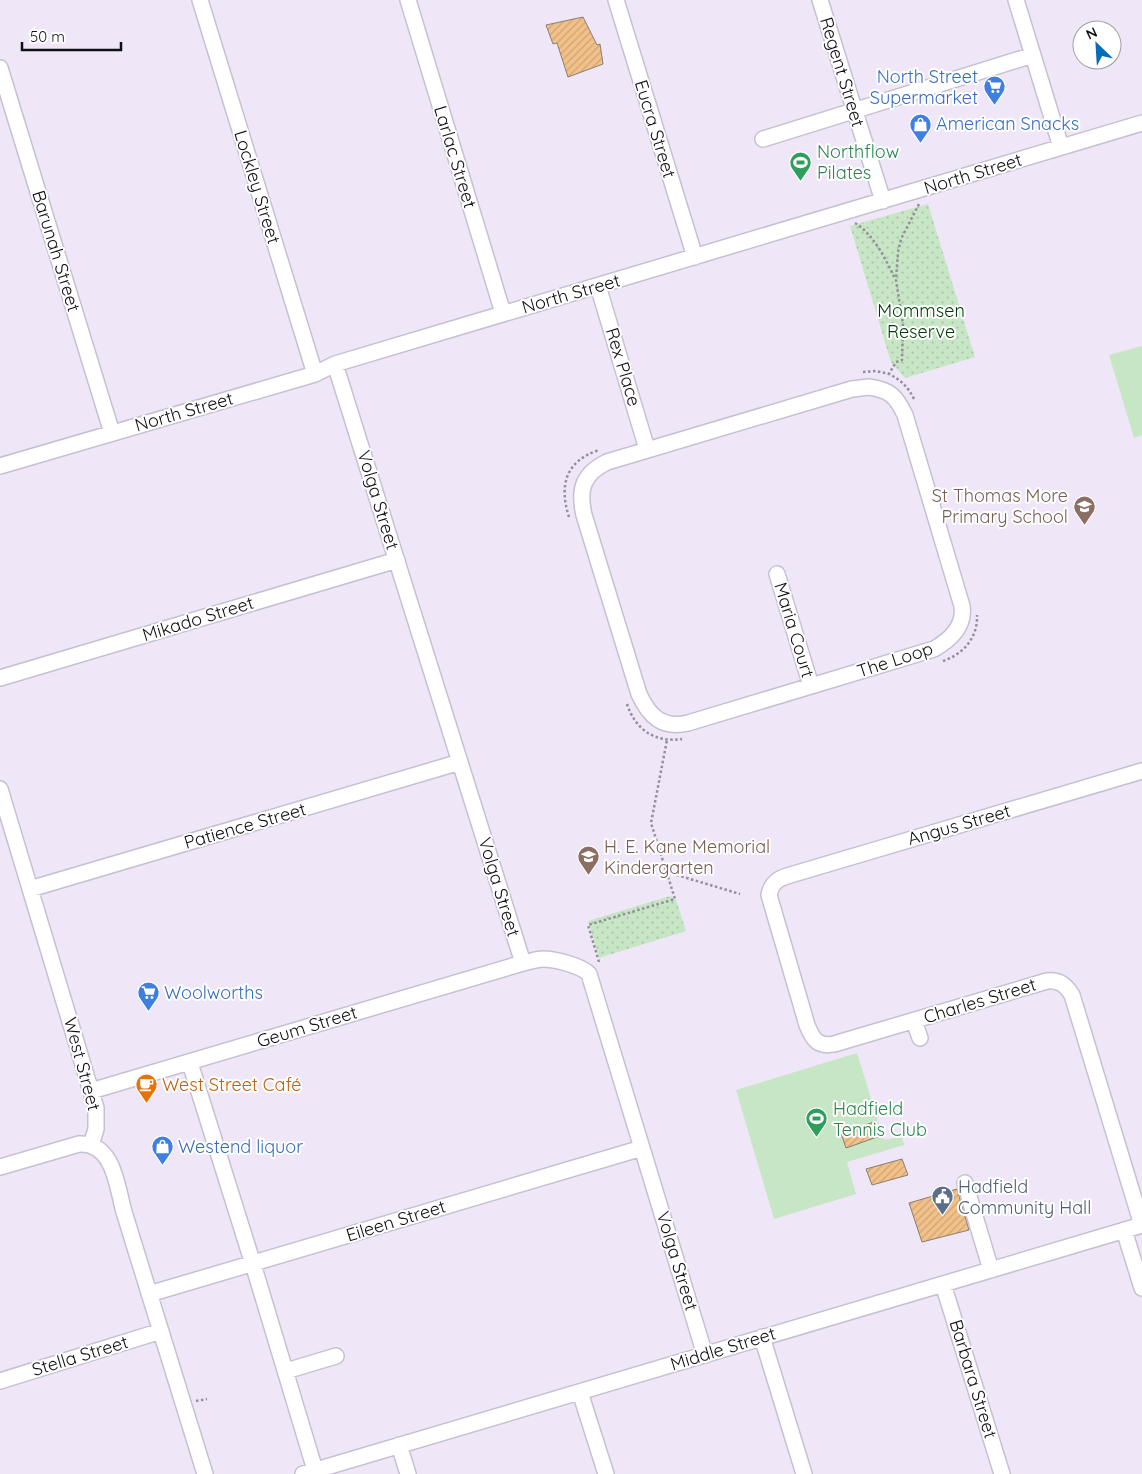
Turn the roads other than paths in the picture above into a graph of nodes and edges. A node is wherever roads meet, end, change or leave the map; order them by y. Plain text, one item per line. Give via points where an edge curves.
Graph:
1 (200, 0) edge
2 (408, 0) edge
3 (616, 0) edge
4 (820, 0) edge
5 (1016, 0) edge
6 (1033, 55) junction
7 (0, 68) edge
8 (854, 110) junction
9 (1142, 123) edge
10 (763, 138) dead end
11 (1061, 147) junction
12 (883, 201) junction
13 (695, 257) junction
14 (598, 286) junction
15 (503, 314) junction
16 (335, 364) junction
17 (314, 374) junction
18 (112, 433) junction
19 (647, 449) junction
20 (0, 466) edge
21 (397, 560) junction
22 (777, 574) dead end
23 (0, 678) edge
24 (811, 686) junction
25 (460, 762) junction
26 (1142, 771) edge
27 (0, 789) edge
28 (777, 880) joint
29 (30, 889) junction
30 (523, 963) junction
31 (914, 1020) junction
32 (920, 1038) dead end
33 (190, 1062) junction
34 (91, 1091) junction
35 (91, 1145) junction
36 (642, 1148) junction
37 (0, 1167) edge
38 (965, 1183) dead end
39 (1142, 1225) edge
40 (1124, 1230) junction
41 (253, 1264) junction
42 (991, 1270) junction
43 (944, 1284) junction
44 (1142, 1288) edge
45 (149, 1294) junction
46 (161, 1331) junction
47 (762, 1338) junction
48 (705, 1354) junction
49 (336, 1356) dead end
50 (286, 1371) junction
51 (0, 1381) edge
52 (580, 1392) junction
53 (399, 1445) junction
54 (310, 1472) edge
55 (205, 1474) edge
56 (408, 1474) edge
57 (606, 1474) edge
58 (804, 1474) edge
59 (1002, 1474) edge

1 - 17 street, Lockley Street
2 - 15 street, Larlac Street
3 - 13 street, Eucra Street
4 - 8 street, Regent Street
5 - 6 street
6 - 8 street
6 - 11 street
7 - 18 street, Barunah Street
8 - 10 street
8 - 12 street, Regent Street
9 - 11 street, North Street
11 - 12 street, North Street
12 - 13 street, North Street
13 - 14 street, North Street
14 - 15 street, North Street
14 - 19 street, Rex Place
15 - 16 street, North Street
16 - 17 street, North Street
16 - 21 street, Volga Street
17 - 18 street, North Street
18 - 20 street, North Street
19 - 24 street, The Loop via 595,468 581,491 584,515 644,705 664,723 678,725
19 - 24 street, The Loop via 852,389 881,389 894,396 900,404 960,598 961,621 946,643 934,649
21 - 23 street, Mikado Street
21 - 25 street, Volga Street
22 - 24 street, Maria Court
25 - 29 street, Patience Street
25 - 30 street, Volga Street
26 - 28 street, Angus Street
27 - 29 street, West Street
28 - 31 street, Charles Street via 770,889 770,902 807,1025 815,1040 820,1044 834,1044
29 - 34 street, West Street
30 - 33 street, Geum Street
30 - 36 street, Volga Street via 546,959 576,966 589,974
31 - 32 street
31 - 39 street, Charles Street via 1047,981 1063,983 1072,994
33 - 34 street, Geum Street
33 - 41 street
34 - 35 street, West Street via 97,1116
35 - 37 street via 79,1144
35 - 45 street via 104,1153 111,1164
36 - 41 street, Eileen Street
36 - 48 street, Volga Street
38 - 42 street
39 - 40 street, Middle Street
40 - 42 street, Middle Street
40 - 44 street
41 - 45 street, Eileen Street
41 - 50 street
42 - 43 street, Middle Street
43 - 47 street, Middle Street
43 - 59 street, Barbara Street
45 - 46 street
46 - 51 street, Stella Street
46 - 55 street
47 - 48 street, Middle Street
47 - 58 street
48 - 52 street, Middle Street
49 - 50 street
50 - 54 street
52 - 53 street, Middle Street
52 - 57 street
53 - 54 street, Middle Street
53 - 56 street

